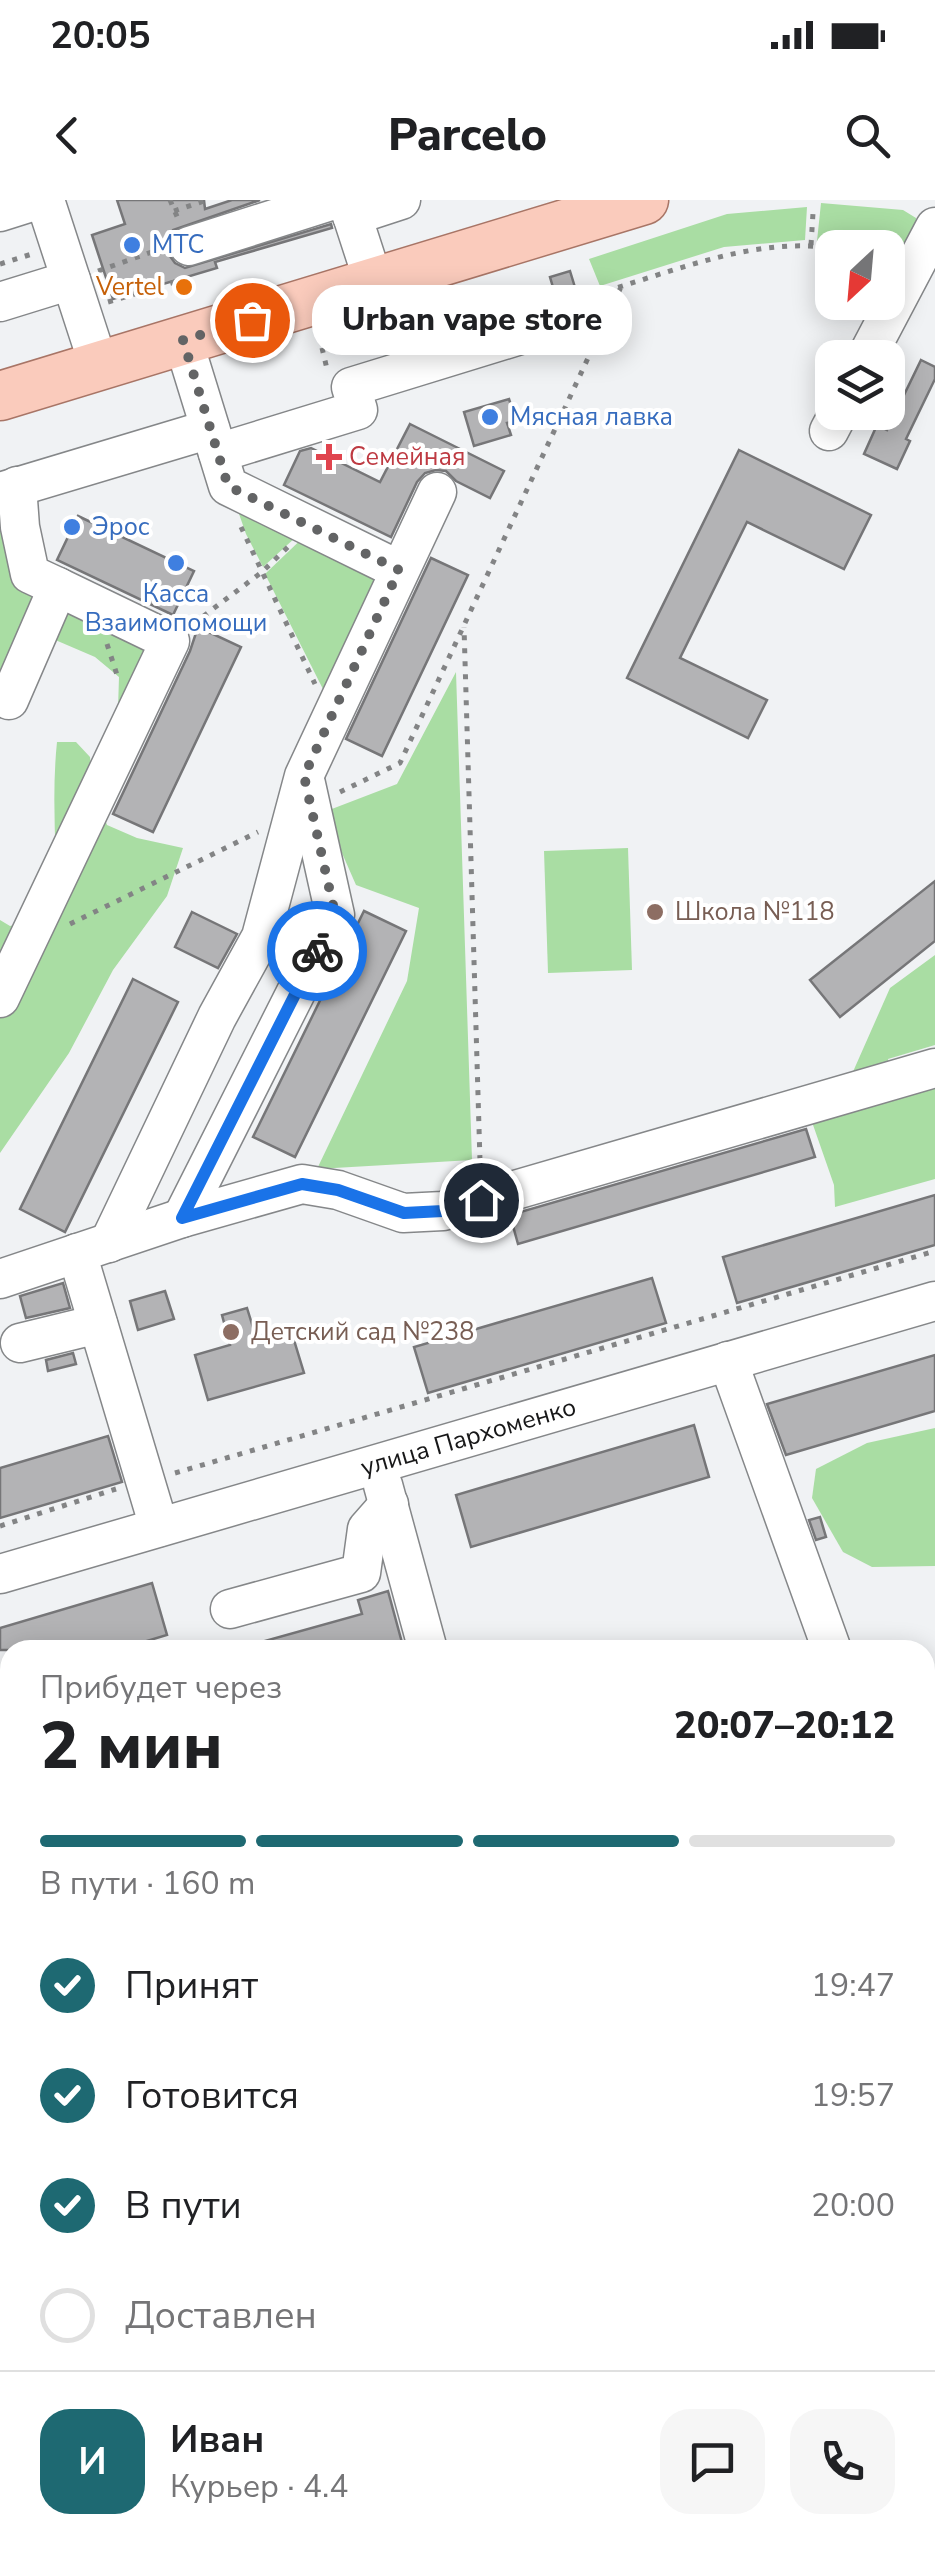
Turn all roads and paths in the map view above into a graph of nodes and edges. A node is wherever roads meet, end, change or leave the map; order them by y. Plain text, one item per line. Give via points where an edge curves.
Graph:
1 (42, 200) edge
2 (207, 200) edge
3 (401, 200) edge
4 (615, 204) edge
5 (344, 205) edge
6 (174, 211) dead end
7 (0, 212) edge
8 (813, 214) dead end
9 (935, 227) edge
10 (810, 245) junction
11 (189, 246) joint
12 (815, 246) edge
13 (71, 280) junction
14 (374, 283) junction
15 (606, 291) dead end
16 (0, 302) edge
17 (530, 332) dead end
18 (183, 340) junction
19 (875, 340) edge
20 (322, 348) dead end
21 (99, 366) junction
22 (328, 374) dead end
23 (0, 396) edge
24 (219, 456) junction
25 (8, 489) edge
26 (437, 492) dead end
27 (310, 526) junction
28 (399, 570) junction
29 (262, 572) junction
30 (58, 587) junction
31 (94, 604) junction
32 (464, 624) dead end
33 (170, 641) junction
34 (10, 700) dead end
35 (331, 717) junction
36 (132, 722) junction
37 (304, 776) junction
38 (0, 998) edge
39 (935, 1068) edge
40 (453, 1176) dead end
41 (182, 1218) junction
42 (93, 1248) junction
43 (935, 1250) edge
44 (0, 1279) edge
45 (935, 1301) edge
46 (98, 1324) junction
47 (20, 1343) dead end
48 (728, 1361) junction
49 (378, 1464) junction
50 (144, 1480) junction
51 (388, 1504) junction
52 (0, 1526) edge
53 (159, 1528) junction
54 (0, 1574) edge
55 (230, 1609) dead end
56 (425, 1640) edge
57 (828, 1640) edge

1 - 7 street
1 - 13 street
2 - 6 path
3 - 5 street
4 - 14 main road
5 - 11 street
5 - 14 street
8 - 10 path
9 - 19 street
10 - 12 path
10 - 15 path via 732,255
11 - 13 path via 176,243
13 - 16 street
13 - 21 street
14 - 18 main road
17 - 24 street via 351,387 358,410
18 - 21 main road
18 - 24 street
20 - 22 path
21 - 23 main road
24 - 25 street
24 - 27 street
24 - 29 path
25 - 30 street via 30,574
26 - 28 street
27 - 28 street
27 - 29 path
28 - 35 street
29 - 33 path
29 - 35 path
30 - 31 street
30 - 34 street
31 - 33 street
31 - 36 path
32 - 40 path via 480,1161
33 - 36 street
35 - 37 street
36 - 38 street
37 - 41 street via 335,914
37 - 42 street via 260,937
39 - 41 street via 443,1211 404,1213 302,1184
41 - 42 street
42 - 44 street
42 - 46 street
43 - 50 path
45 - 48 street, улица Пархоменко
46 - 47 street
46 - 50 street
48 - 49 street, улица Пархоменко
48 - 57 street
49 - 51 street
49 - 53 street, улица Пархоменко
50 - 52 path
50 - 53 street
51 - 55 street via 367,1529 361,1572
51 - 56 street
53 - 54 street, улица Пархоменко

